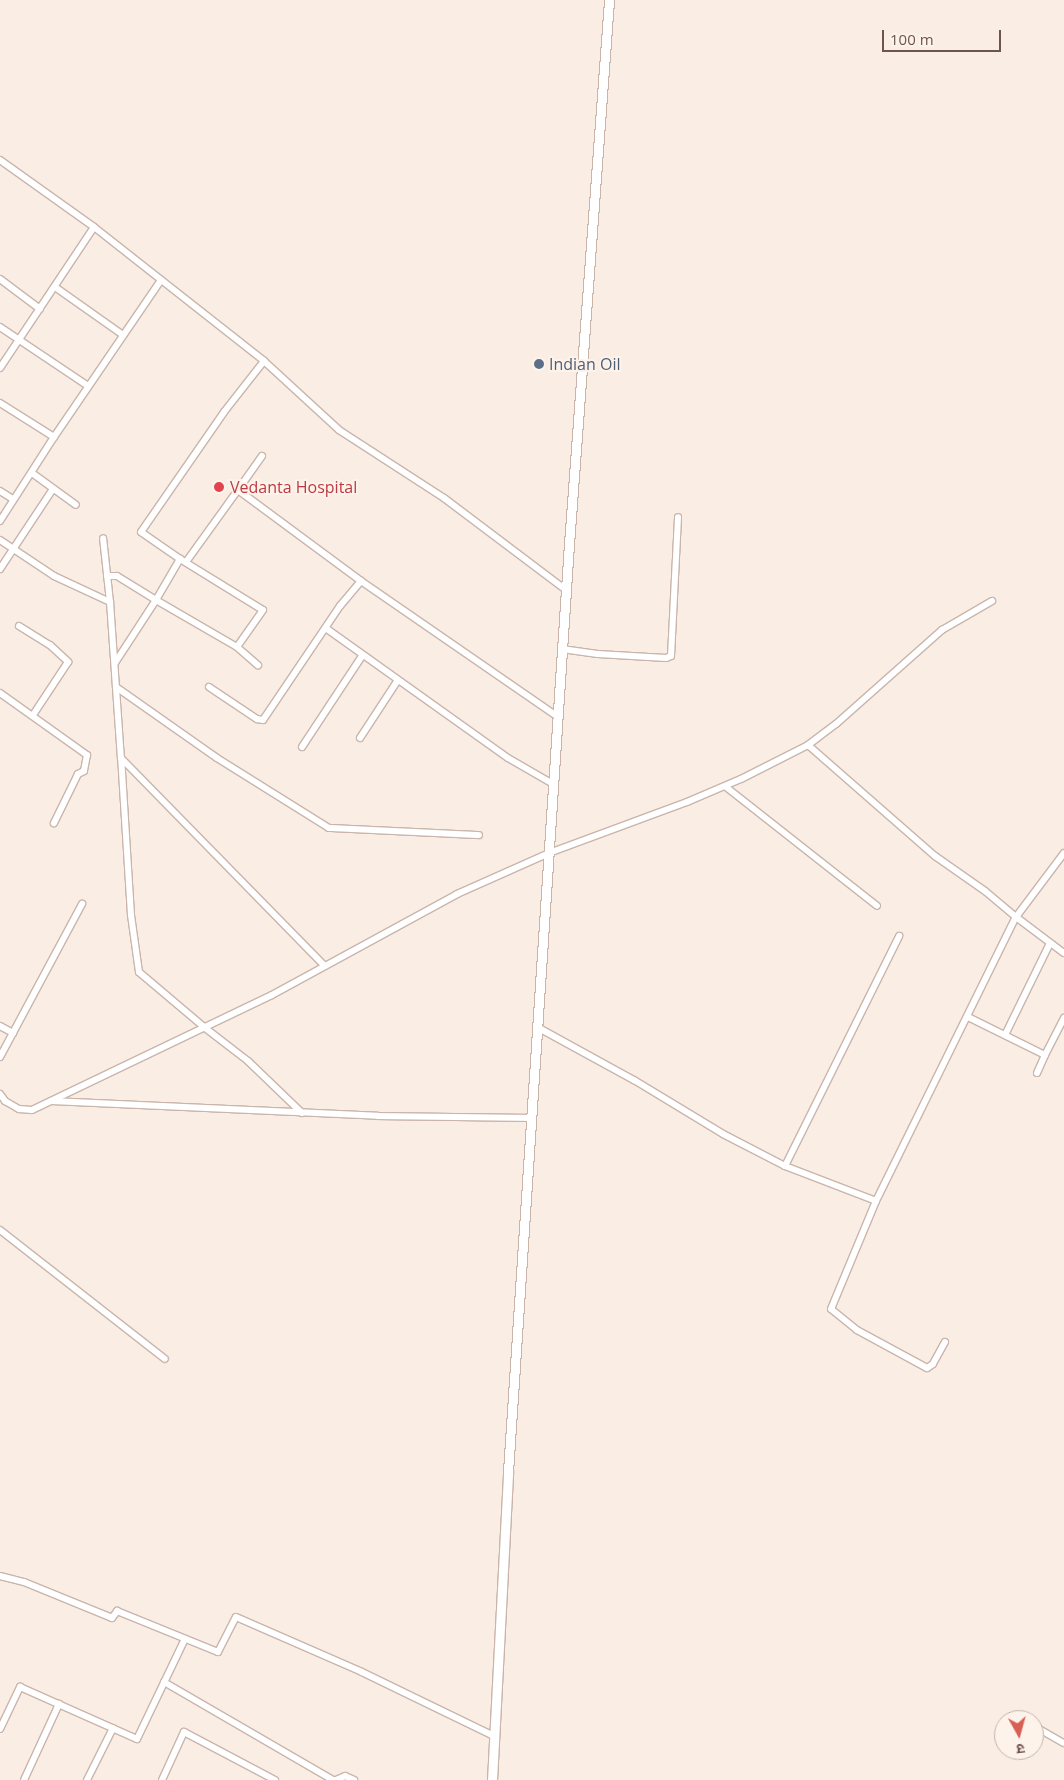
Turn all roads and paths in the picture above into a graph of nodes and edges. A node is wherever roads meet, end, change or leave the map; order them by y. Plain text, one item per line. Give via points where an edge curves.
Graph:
1 (609, 0) edge
2 (0, 160) edge
3 (94, 227) junction
4 (0, 279) edge
5 (161, 280) junction
6 (55, 287) junction
7 (40, 309) junction
8 (0, 327) edge
9 (123, 335) junction
10 (20, 340) junction
11 (264, 361) junction
12 (0, 368) edge
13 (88, 386) junction
14 (0, 402) edge
15 (54, 437) junction
16 (262, 456) dead end
17 (32, 473) junction
18 (53, 488) junction
19 (238, 490) junction
20 (0, 491) edge
21 (13, 500) junction
22 (76, 506) dead end
23 (678, 517) dead end
24 (0, 521) edge
25 (103, 538) dead end
26 (0, 540) edge
27 (14, 550) junction
28 (183, 561) junction
29 (0, 570) edge
30 (107, 576) junction
31 (361, 581) junction
32 (566, 590) junction
33 (156, 600) junction
34 (992, 601) dead end
35 (110, 602) junction
36 (19, 626) dead end
37 (327, 629) junction
38 (237, 647) junction
39 (562, 649) junction
40 (362, 656) junction
41 (114, 663) junction
42 (258, 665) dead end
43 (398, 680) junction
44 (116, 687) junction
45 (209, 687) dead end
46 (0, 693) edge
47 (33, 715) junction
48 (558, 717) junction
49 (360, 738) dead end
50 (808, 745) junction
51 (302, 747) dead end
52 (121, 758) junction
53 (553, 784) junction
54 (726, 787) junction
55 (54, 823) dead end
56 (479, 835) dead end
57 (549, 853) junction
58 (1064, 853) edge
59 (82, 904) dead end
60 (876, 906) dead end
61 (1016, 917) junction
62 (900, 936) dead end
63 (1050, 943) junction
64 (1064, 952) edge
65 (325, 966) junction
66 (968, 1017) junction
67 (1064, 1018) edge
68 (0, 1026) edge
69 (204, 1027) junction
70 (537, 1027) junction
71 (13, 1033) junction
72 (1005, 1035) junction
73 (1045, 1055) junction
74 (0, 1057) edge
75 (1036, 1073) dead end
76 (0, 1094) edge
77 (50, 1101) junction
78 (3, 1102) edge
79 (302, 1113) junction
80 (532, 1118) junction
81 (785, 1166) junction
82 (876, 1201) junction
83 (0, 1230) edge
84 (945, 1342) dead end
85 (165, 1359) dead end
86 (0, 1576) edge
87 (184, 1639) junction
88 (164, 1682) junction
89 (59, 1704) junction
90 (113, 1728) junction
91 (0, 1729) edge
92 (1044, 1731) edge
93 (494, 1736) junction
94 (1064, 1742) edge
95 (24, 1780) edge
96 (87, 1780) edge
97 (162, 1780) edge
98 (275, 1780) edge
99 (334, 1780) edge
100 (354, 1780) edge
101 (492, 1780) edge

1 - 32 main road
2 - 3 street
3 - 5 street
3 - 6 street
4 - 7 street
5 - 9 street
5 - 11 street
6 - 7 street
6 - 9 street
7 - 10 street
8 - 10 street
9 - 13 street
10 - 12 street
10 - 13 street
11 - 28 street via 224,412 141,532
11 - 32 street via 339,430 444,498
13 - 15 street
14 - 15 street
15 - 17 street
16 - 19 street
17 - 18 street
17 - 21 street
18 - 22 street
18 - 27 street
19 - 28 street
19 - 31 street
20 - 21 street
21 - 24 street
23 - 39 street via 671,656 598,654
25 - 30 street
26 - 27 street
27 - 29 street
27 - 35 street via 61,580
28 - 33 street
28 - 38 street via 263,610
30 - 33 street via 117,576
30 - 35 street
31 - 37 street via 340,606
31 - 48 street
32 - 39 main road
33 - 38 street
33 - 41 street
34 - 50 street via 942,630
35 - 41 street
36 - 47 street via 50,645 68,662
37 - 40 street
37 - 45 street via 263,720 257,720
38 - 42 street
39 - 48 main road
40 - 43 street
40 - 51 street
41 - 44 street
43 - 49 street
43 - 53 street via 508,758
44 - 52 street
44 - 56 street via 217,758 329,828
46 - 47 street
47 - 55 street via 87,755 84,770 78,774
48 - 53 main road
50 - 54 street
50 - 61 street via 935,856 985,890
52 - 65 street
52 - 69 street via 131,915 139,972
53 - 57 main road
54 - 57 street
54 - 60 street
57 - 65 street via 457,894
57 - 70 main road
58 - 61 street
59 - 71 street
61 - 63 street
61 - 66 street
62 - 81 street
63 - 64 street
63 - 72 street
65 - 69 street
66 - 72 street
66 - 82 street
67 - 73 street
68 - 71 street
69 - 77 street
69 - 79 street via 248,1061
70 - 80 main road
70 - 81 street
71 - 74 street
72 - 73 street
73 - 75 street
76 - 78 street
77 - 78 street via 32,1110
77 - 79 street
79 - 80 street
80 - 93 main road
81 - 82 street
82 - 84 street via 831,1309 857,1330 928,1368
83 - 85 street
86 - 87 street via 24,1582 112,1618 117,1612
87 - 88 street
87 - 93 street via 218,1652 236,1617 362,1672
88 - 90 street via 136,1739
88 - 99 street
89 - 90 street
89 - 91 street via 20,1687
89 - 95 street
90 - 96 street
92 - 94 street
93 - 101 main road
97 - 98 street via 184,1732
99 - 100 street via 344,1776

